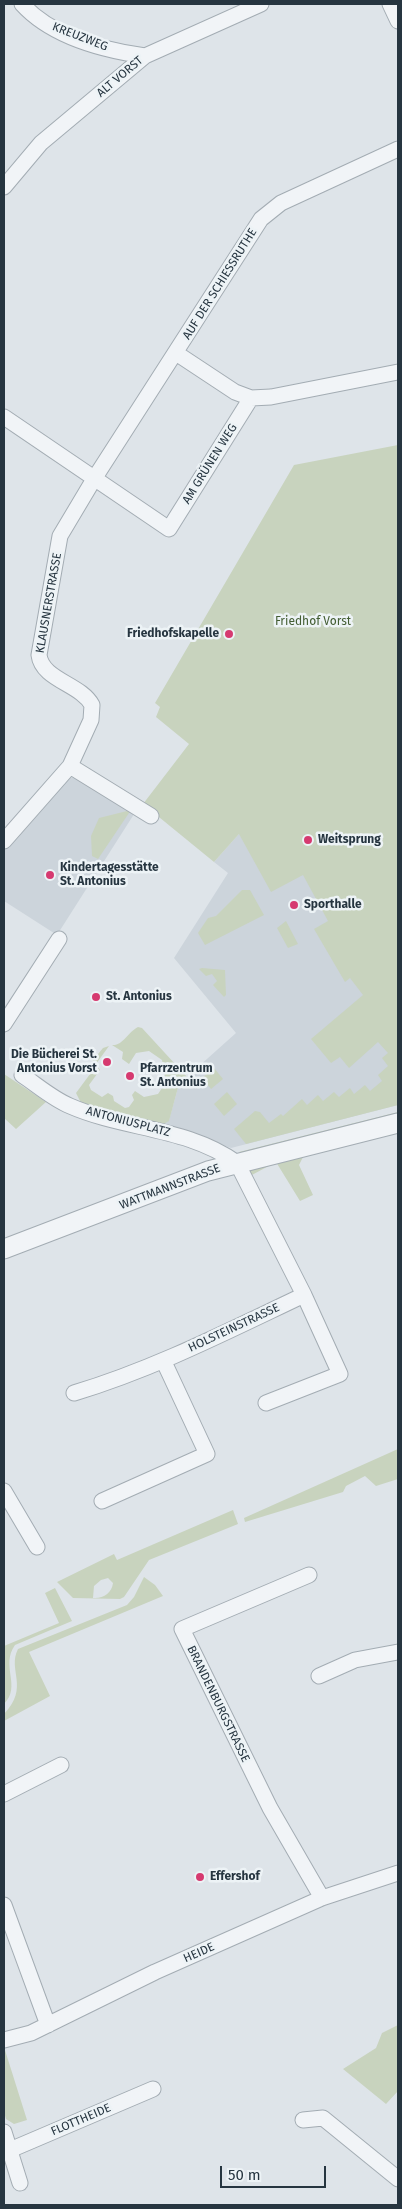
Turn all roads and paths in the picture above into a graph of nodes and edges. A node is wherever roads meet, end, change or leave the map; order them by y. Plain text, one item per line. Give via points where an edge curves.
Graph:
1 (22, 4) edge
2 (261, 4) edge
3 (390, 4) edge
4 (398, 21) edge
5 (145, 56) junction
6 (398, 149) edge
7 (4, 187) edge
8 (176, 353) junction
9 (398, 372) edge
10 (251, 398) junction
11 (4, 416) edge
12 (94, 479) junction
13 (70, 766) junction
14 (151, 816) dead end
15 (4, 842) edge
16 (59, 939) dead end
17 (4, 1024) edge
18 (22, 1075) dead end
19 (398, 1123) edge
20 (236, 1163) junction
21 (4, 1248) edge
22 (304, 1295) junction
23 (164, 1362) junction
24 (74, 1393) dead end
25 (266, 1403) dead end
26 (4, 1491) edge
27 (102, 1502) dead end
28 (37, 1548) dead end
29 (309, 1575) dead end
30 (398, 1652) edge
31 (319, 1676) dead end
32 (61, 1765) dead end
33 (4, 1794) edge
34 (398, 1873) edge
35 (322, 1898) junction
36 (4, 1905) edge
37 (48, 2025) junction
38 (4, 2040) edge
39 (153, 2089) dead end
40 (303, 2120) dead end
41 (4, 2132) edge
42 (10, 2150) junction
43 (398, 2180) edge
44 (20, 2183) dead end

1 - 5 street, KREUZWEG via 58,31 123,53
2 - 5 street, ALT VORST
3 - 4 street
5 - 7 street, ALT VORST via 41,143
6 - 8 street, AUF DER SCHIESSRUTHE via 292,197 267,213
8 - 10 street via 235,392
8 - 12 street, AUF DER SCHIESSRUTHE
9 - 10 street
10 - 12 street, AM GRÜNEN WEG via 169,529
11 - 12 street
12 - 13 street, KLAUSNERSTRASSE via 60,536 39,655 45,668 92,705 91,720
13 - 14 street
13 - 15 street, KLAUSNERSTRASSE
16 - 17 street
18 - 20 street, ANTONIUSPLATZ via 70,1106 196,1140 222,1152
19 - 20 street, WATTMANNSTRASSE
20 - 21 street, WATTMANNSTRASSE
20 - 22 street
22 - 23 street, HOLSTEINSTRASSE
22 - 25 street via 340,1374
23 - 24 street, HOLSTEINSTRASSE
23 - 27 street via 207,1454
26 - 28 street
29 - 35 street, BRANDENBURGSTRASSE via 182,1629 270,1808
30 - 31 street via 355,1660
32 - 33 street
34 - 35 street, HEIDE
35 - 37 street, HEIDE via 155,1972
36 - 37 street
37 - 38 street, HEIDE
39 - 42 street, FLOTTHEIDE
40 - 43 street via 323,2118
41 - 42 street
42 - 44 street

